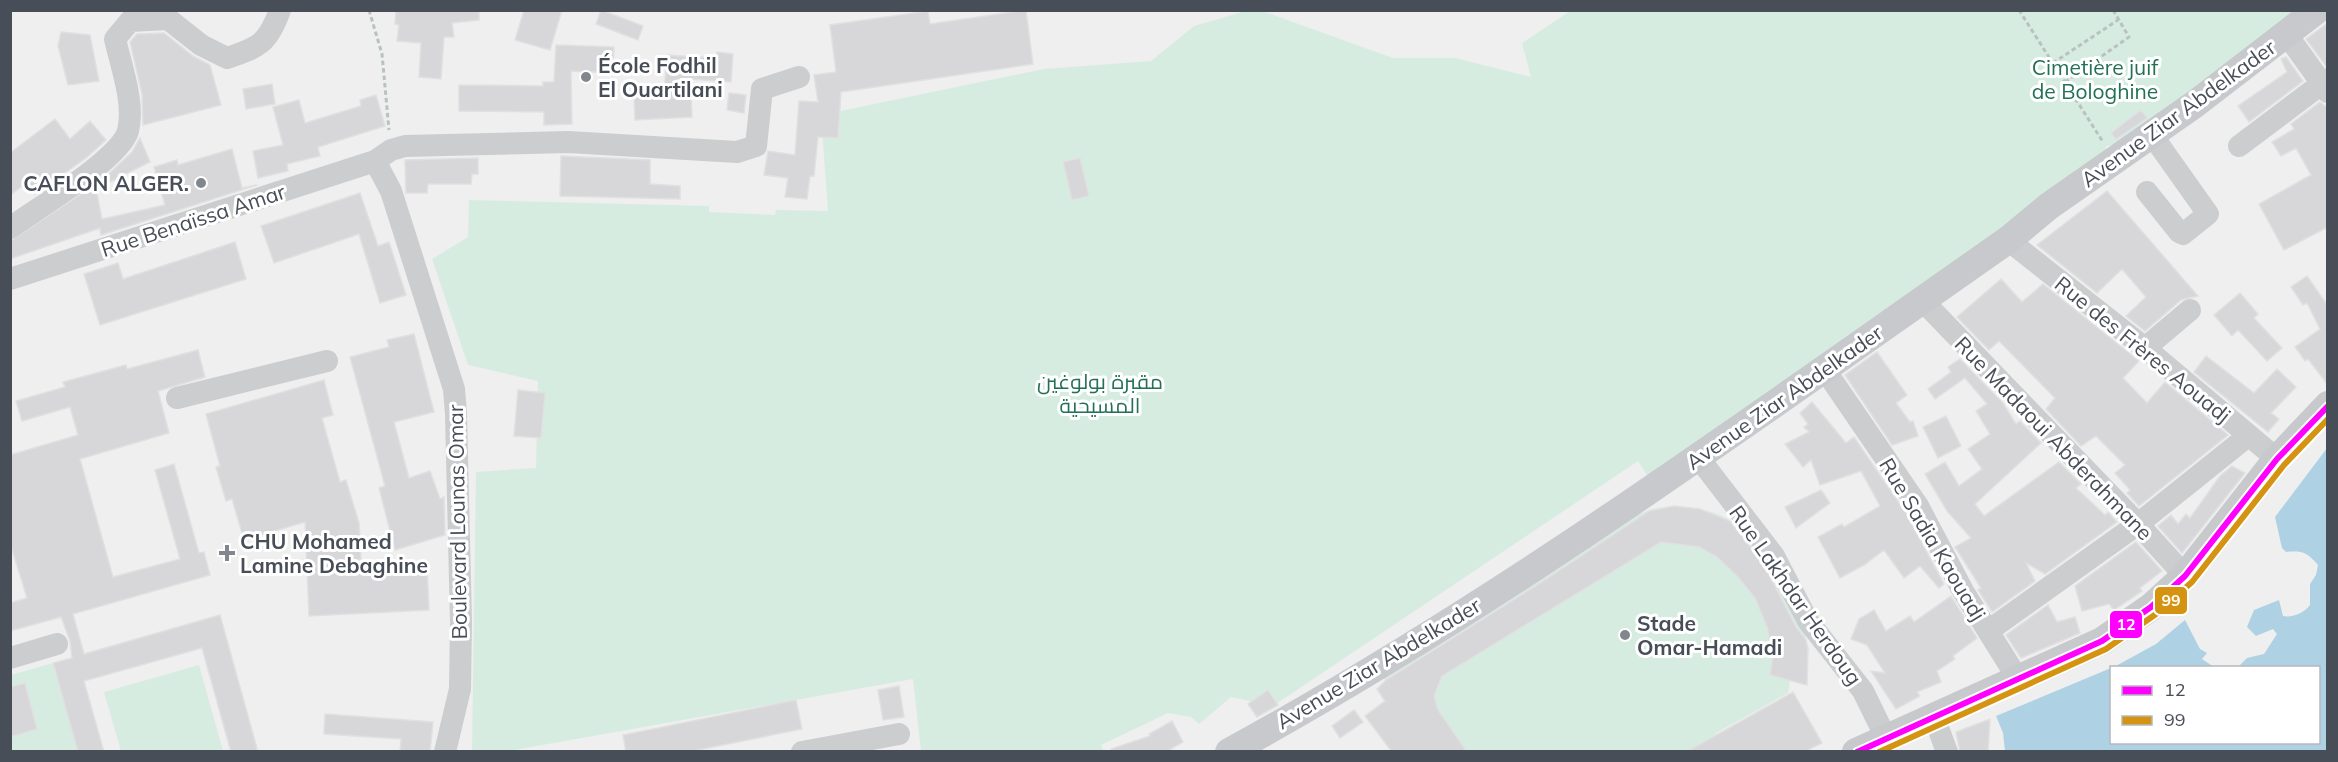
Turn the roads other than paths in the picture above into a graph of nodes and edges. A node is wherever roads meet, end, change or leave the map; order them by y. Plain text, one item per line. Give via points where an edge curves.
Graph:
1 (280, 10) edge
2 (2317, 10) edge
3 (2287, 35) junction
4 (799, 76) dead end
5 (2326, 85) edge
6 (2152, 135) junction
7 (2239, 146) dead end
8 (383, 155) junction
9 (2147, 192) dead end
10 (10, 228) edge
11 (2008, 240) junction
12 (10, 279) edge
13 (1922, 300) junction
14 (2190, 310) dead end
15 (2145, 348) junction
16 (327, 361) dead end
17 (1825, 370) junction
18 (177, 398) dead end
19 (2328, 405) edge
20 (2248, 436) junction
21 (1698, 457) junction
22 (2277, 459) junction
23 (2138, 524) junction
24 (2185, 576) junction
25 (1988, 631) junction
26 (57, 644) dead end
27 (10, 658) edge
28 (2018, 679) junction
29 (1934, 717) junction
30 (899, 734) dead end
31 (1886, 738) junction
32 (446, 752) edge
33 (802, 752) edge
34 (1229, 752) edge
35 (1856, 752) edge
36 (1947, 752) edge

1 - 10 street via 271,34 250,51 227,58 201,45 168,19 130,21 115,39 126,89 128,131 103,162
2 - 3 main road, Avenue Ziar Abdelkader
3 - 5 street
3 - 6 main road, Avenue Ziar Abdelkader
4 - 8 street, Rue Benaïssa Amar via 762,89 756,146 737,152 567,142 405,146
5 - 7 street
6 - 9 street via 2208,214 2183,234
6 - 11 main road, Avenue Ziar Abdelkader via 2049,206
8 - 12 street, Rue Benaïssa Amar
8 - 32 street, Boulevard Lounas Omar via 454,389 460,689
11 - 13 main road, Avenue Ziar Abdelkader
11 - 15 street, Rue des Frères Aouadj
13 - 17 main road, Avenue Ziar Abdelkader
13 - 23 street, Rue Madaoui Abderahmane
14 - 15 street
15 - 20 street, Rue des Frères Aouadj
16 - 18 street
17 - 21 main road, Avenue Ziar Abdelkader
17 - 25 street, Rue Sadia Kaouadj via 1918,506
19 - 22 main road
20 - 22 street, Rue des Frères Aouadj
20 - 23 street
21 - 31 street, Rue Lakhdar Herdoug via 1774,556 1808,621 1863,691
21 - 34 main road, Avenue Ziar Abdelkader via 1330,697
22 - 24 main road
23 - 24 street, Rue Madaoui Abderahmane
23 - 25 street
24 - 28 main road via 2151,607 2102,642
25 - 28 street, Rue Sadia Kaouadj
26 - 27 street
28 - 29 main road
29 - 31 main road
29 - 36 street
30 - 33 street
31 - 35 main road

